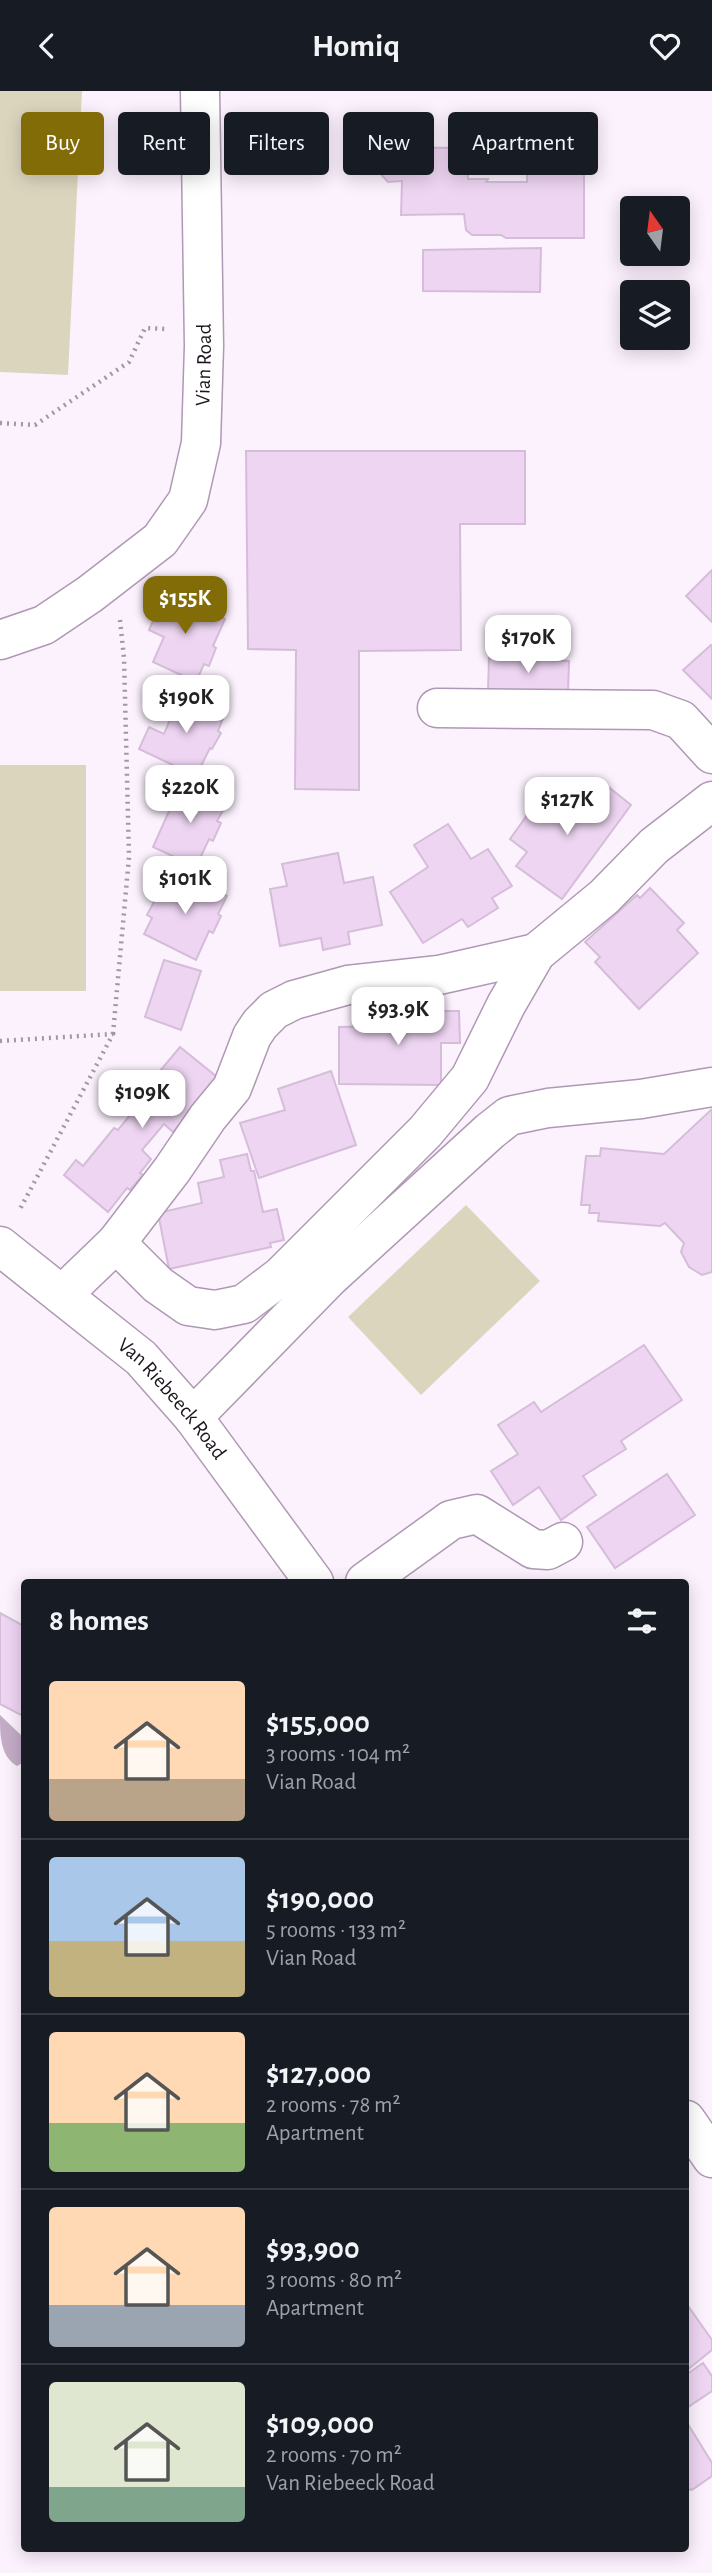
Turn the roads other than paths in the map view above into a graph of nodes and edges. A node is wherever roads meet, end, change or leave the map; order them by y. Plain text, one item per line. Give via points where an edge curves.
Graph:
1 (200, 91) edge
2 (0, 640) edge
3 (438, 708) dead end
4 (712, 754) edge
5 (712, 801) edge
6 (536, 953) junction
7 (712, 1087) edge
8 (6, 1234) edge
9 (116, 1243) junction
10 (62, 1295) junction
11 (193, 1417) junction
12 (563, 1542) dead end
13 (312, 1579) edge
14 (369, 1579) edge
15 (689, 2124) edge
16 (712, 2158) edge

1 - 2 street, Vian Road via 201,443 188,500 160,540 103,584 44,625
3 - 4 street via 653,710 681,720
5 - 6 street via 654,846 604,897
6 - 9 street via 439,975 348,985 274,1010 252,1036 232,1088
6 - 9 street via 470,1078 425,1132 281,1276 244,1304 215,1310 188,1306 158,1285
7 - 11 street via 509,1116 330,1277
8 - 10 street, Van Riebeeck Road
9 - 10 street
10 - 11 street, Van Riebeeck Road via 141,1358
11 - 13 street, Van Riebeeck Road
12 - 14 street via 548,1550 533,1549 477,1514 451,1520
15 - 16 street

